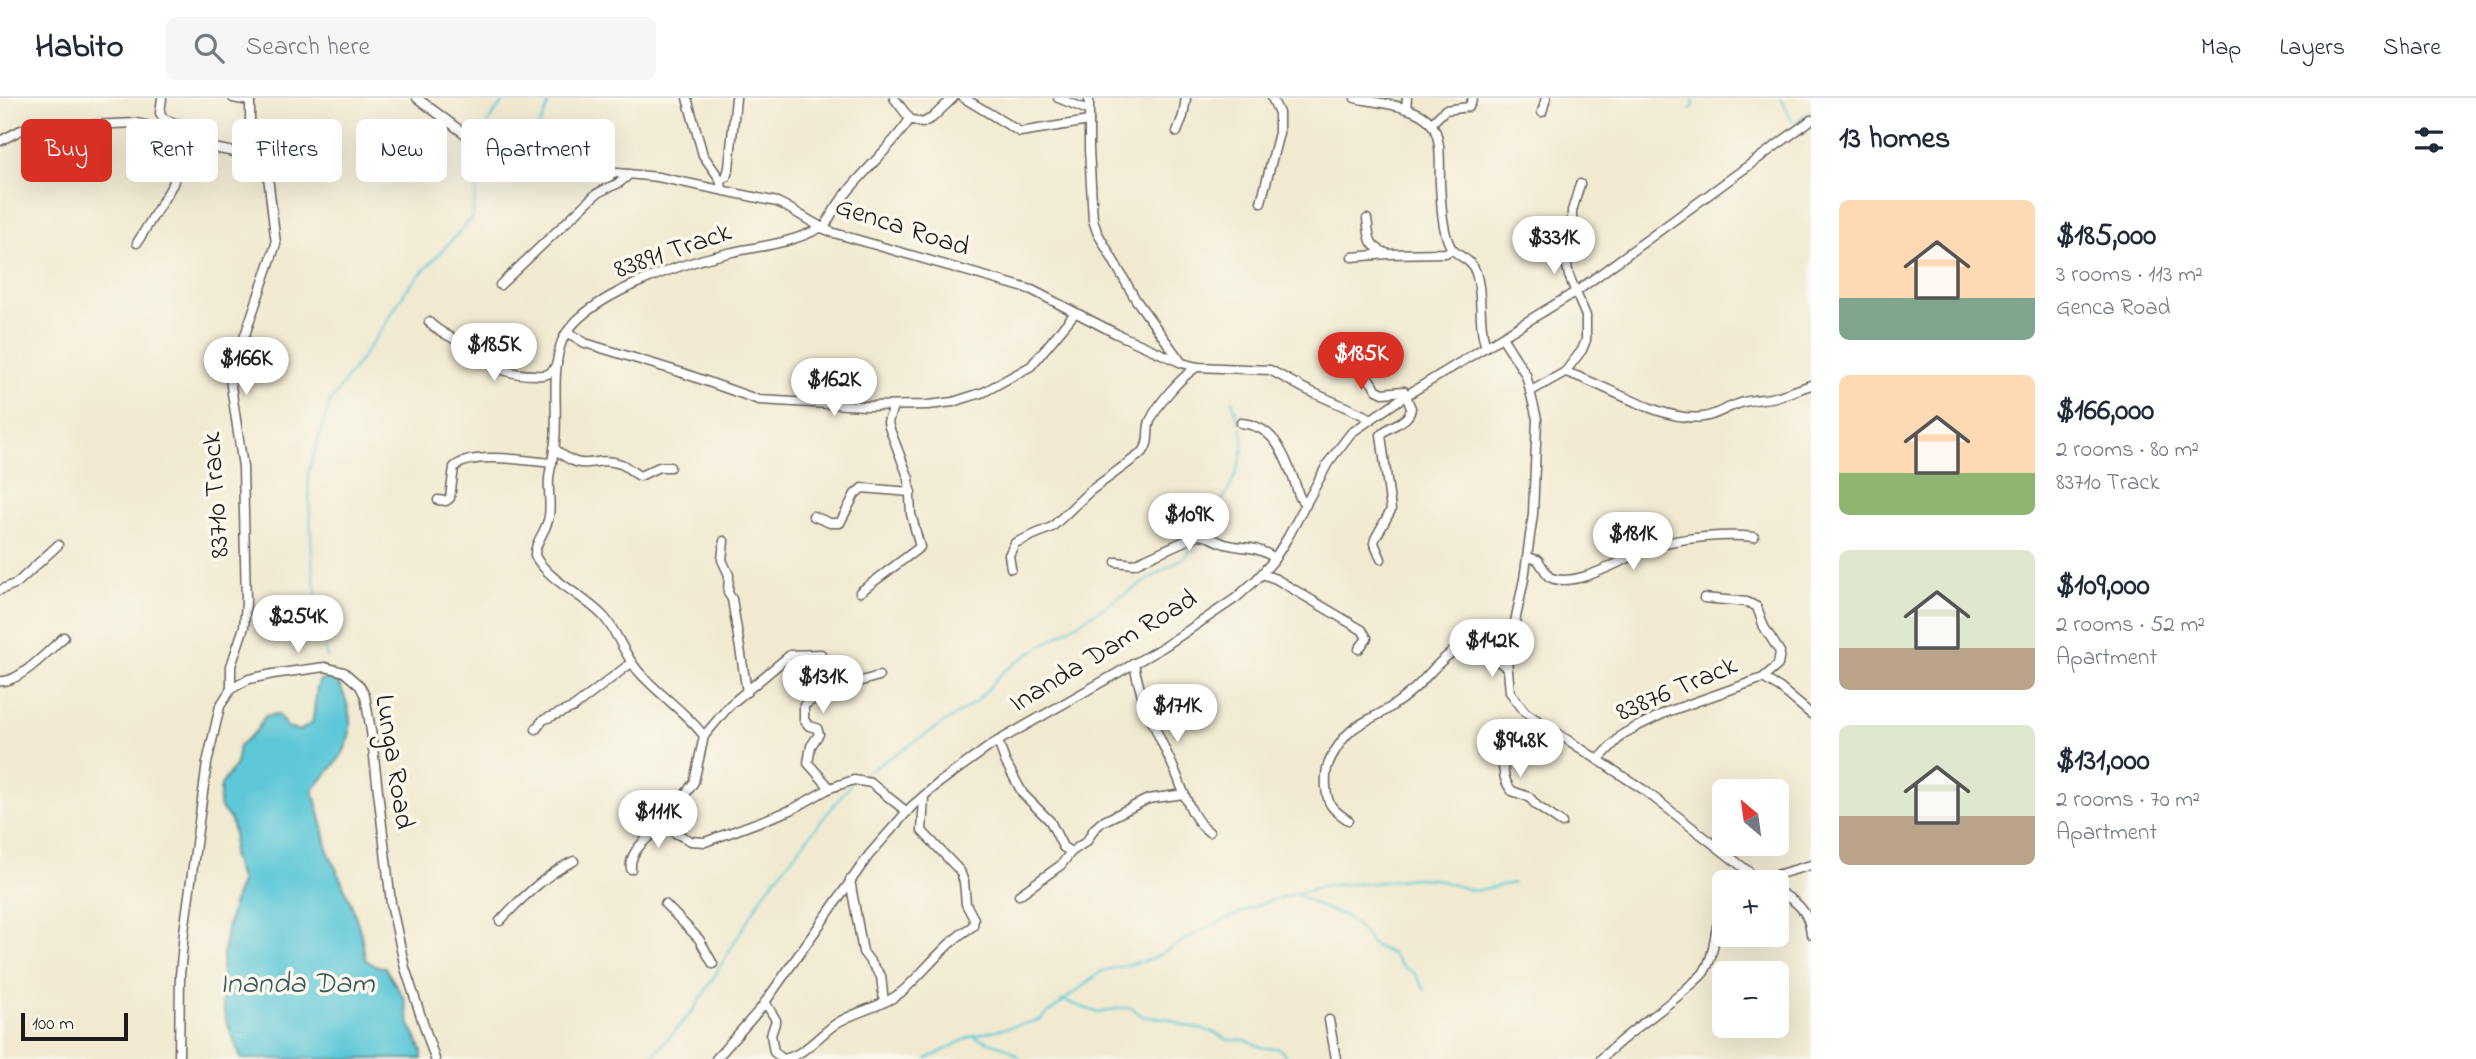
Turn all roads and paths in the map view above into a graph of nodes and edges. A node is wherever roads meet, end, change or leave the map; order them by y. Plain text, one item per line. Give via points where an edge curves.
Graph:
1 (162, 98) edge
2 (233, 98) edge
3 (416, 98) edge
4 (687, 98) edge
5 (736, 98) edge
6 (894, 98) edge
7 (953, 98) edge
8 (964, 98) edge
9 (1058, 98) edge
10 (1089, 98) edge
11 (1186, 98) edge
12 (1272, 98) edge
13 (1355, 98) edge
14 (1408, 98) edge
15 (1473, 98) edge
16 (1546, 98) edge
17 (250, 99) edge
18 (1406, 109) junction
19 (1088, 110) junction
20 (1542, 112) dead end
21 (910, 118) junction
22 (166, 119) edge
23 (250, 119) edge
24 (1811, 120) edge
25 (1089, 121) junction
26 (126, 123) edge
27 (1432, 124) junction
28 (1177, 132) dead end
29 (0, 141) edge
30 (629, 174) junction
31 (174, 182) edge
32 (269, 182) edge
33 (1580, 184) dead end
34 (722, 185) junction
35 (1261, 202) dead end
36 (1367, 219) dead end
37 (822, 228) junction
38 (137, 243) dead end
39 (1452, 249) junction
40 (1388, 254) junction
41 (1352, 257) dead end
42 (500, 285) dead end
43 (1577, 291) junction
44 (1075, 313) junction
45 (429, 322) dead end
46 (567, 332) junction
47 (1502, 337) junction
48 (1486, 346) junction
49 (1347, 349) dead end
50 (559, 360) junction
51 (1182, 363) junction
52 (1197, 367) junction
53 (1565, 372) junction
54 (1811, 385) edge
55 (1531, 391) junction
56 (1407, 394) junction
57 (893, 406) junction
58 (1370, 418) junction
59 (1241, 423) dead end
60 (554, 449) junction
61 (552, 463) junction
62 (670, 467) dead end
63 (911, 492) junction
64 (438, 500) dead end
65 (1306, 505) junction
66 (813, 516) dead end
67 (1754, 537) dead end
68 (724, 541) dead end
69 (58, 545) dead end
70 (1527, 557) junction
71 (1275, 558) junction
72 (1381, 559) dead end
73 (1116, 562) dead end
74 (1011, 568) dead end
75 (1262, 574) junction
76 (0, 590) edge
77 (860, 592) dead end
78 (1704, 598) dead end
79 (64, 637) dead end
80 (1359, 649) dead end
81 (821, 654) dead end
82 (631, 663) junction
83 (1134, 663) junction
84 (1506, 667) junction
85 (879, 676) dead end
86 (1763, 678) junction
87 (0, 681) edge
88 (231, 689) junction
89 (747, 692) junction
90 (1811, 714) edge
91 (1542, 725) junction
92 (536, 729) dead end
93 (704, 736) junction
94 (998, 741) junction
95 (1598, 760) junction
96 (830, 788) junction
97 (1184, 794) junction
98 (924, 796) junction
99 (907, 812) junction
100 (1348, 820) dead end
101 (667, 823) junction
102 (1562, 823) dead end
103 (1209, 832) dead end
104 (1071, 852) junction
105 (574, 861) dead end
106 (1811, 865) edge
107 (631, 869) dead end
108 (1745, 870) edge
109 (1789, 872) edge
110 (850, 880) junction
111 (1019, 895) dead end
112 (1789, 899) edge
113 (665, 904) dead end
114 (500, 921) dead end
115 (1811, 933) edge
116 (1713, 947) edge
117 (713, 964) dead end
118 (765, 1002) junction
119 (884, 1002) junction
120 (1329, 1020) dead end
121 (179, 1059) edge
122 (435, 1059) edge
123 (716, 1059) edge
124 (1336, 1059) edge
125 (1601, 1059) edge

1 - 22 street via 160,113
2 - 17 street
3 - 30 street, Genca Road via 473,140 509,155
4 - 34 street via 703,155
5 - 34 street via 729,168
6 - 21 street
7 - 21 street via 925,122
8 - 25 street via 1020,132
9 - 19 street
10 - 19 street
11 - 28 street
12 - 35 street via 1279,113 1279,133
13 - 18 street
14 - 18 street
15 - 27 street via 1469,107 1445,110
16 - 20 street
17 - 23 street, 83710 Track
18 - 27 street
19 - 25 street
21 - 37 street
24 - 43 street, Inanda Dam Road
25 - 51 street via 1097,232 1136,300
26 - 29 street via 23,129
27 - 39 street via 1438,143 1446,234
30 - 34 street, Genca Road
30 - 42 street via 595,195
31 - 38 street
32 - 88 street, 83710 Track via 276,244 230,379 243,467 246,603 244,627 231,666
33 - 43 street via 1572,211 1572,233 1564,250
34 - 37 street, Genca Road via 777,202
36 - 40 street via 1370,243
37 - 44 street, Genca Road via 1032,290
37 - 46 street, 83891 Track via 793,241 715,257 658,275 597,304
39 - 40 street via 1446,253
39 - 48 street via 1476,270
40 - 41 street
43 - 47 street, Inanda Dam Road
43 - 53 street via 1586,316 1586,340
44 - 51 street, Genca Road
44 - 57 street via 1031,366 984,392 953,402
45 - 50 street via 510,374 548,374
46 - 50 street
46 - 57 street via 585,343 759,400
47 - 48 street, Inanda Dam Road
47 - 55 street
48 - 56 street, Inanda Dam Road
49 - 56 street via 1377,390
50 - 60 street
51 - 52 street, Genca Road
52 - 58 street, Genca Road via 1270,370
52 - 74 street via 1180,380 1151,419 1143,452 1090,491 1052,527 1015,543 1009,555
53 - 54 street via 1619,396 1691,417 1706,417
53 - 55 street
55 - 70 street via 1537,419
56 - 58 street, Inanda Dam Road
56 - 72 street via 1410,415 1381,435 1391,510 1375,539
57 - 63 street via 888,422
58 - 65 street, Inanda Dam Road via 1337,449
59 - 65 street via 1269,432 1297,495
60 - 61 street
60 - 62 street via 574,463 616,463 640,476
61 - 64 street via 478,458 461,462 454,467 450,498
61 - 82 street via 549,516 536,556 603,616
63 - 66 street via 862,488 840,523
63 - 77 street via 919,550
65 - 71 street, Inanda Dam Road
67 - 70 street via 1735,534 1666,543 1563,580 1549,577 1538,560
68 - 89 street via 722,560 729,575 728,593
69 - 76 street via 17,583
70 - 84 street
71 - 73 street via 1257,548 1198,535 1134,564
71 - 75 street, Inanda Dam Road
75 - 80 street via 1362,630 1367,638
75 - 83 street, Inanda Dam Road via 1199,624
78 - 86 street via 1747,602 1760,610 1763,627 1780,658
79 - 87 street via 21,673
81 - 89 street via 790,654
82 - 92 street
82 - 93 street
83 - 94 street, Inanda Dam Road
83 - 97 street via 1139,691
84 - 91 street via 1510,692
84 - 100 street via 1479,647 1461,648 1389,708 1347,732 1325,771 1326,800
85 - 96 street via 830,690 804,705 804,720 819,734 808,763
86 - 90 street, 83876 Track
86 - 95 street, 83876 Track via 1640,725 1623,734
88 - 121 street via 214,725 204,786 180,975
88 - 122 street, Lunga Road via 249,679 324,667 344,672 360,686 367,706 391,903 405,968
89 - 93 street
91 - 95 street
91 - 102 street via 1507,742 1503,775 1512,791 1531,798
93 - 101 street via 694,782
94 - 98 street, Inanda Dam Road
94 - 104 street via 1023,794 1050,821 1063,847
95 - 108 street
96 - 99 street via 867,781
96 - 101 street via 791,810 705,842 691,841
97 - 103 street
97 - 104 street via 1147,799 1116,814
98 - 99 street, Inanda Dam Road
98 - 119 street via 922,831 960,871 974,923 904,990
99 - 110 street, Inanda Dam Road
101 - 107 street via 634,853
104 - 111 street via 1061,865
105 - 114 street
106 - 109 street
110 - 118 street, Inanda Dam Road
110 - 119 street via 863,952 880,974
112 - 115 street via 1802,908
113 - 117 street via 699,939
116 - 125 street via 1706,970
118 - 119 street via 776,1020 772,1048 783,1059 846,1018
118 - 123 street, Inanda Dam Road
120 - 124 street

